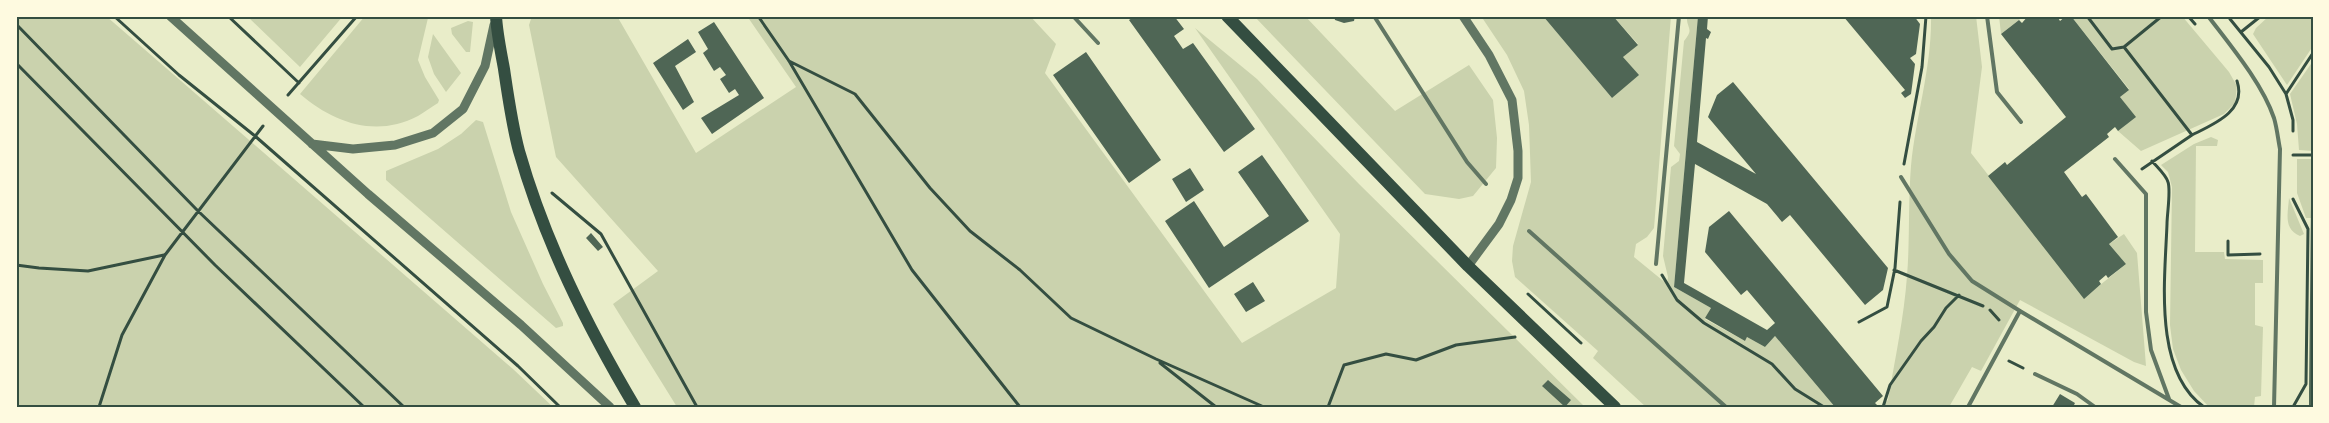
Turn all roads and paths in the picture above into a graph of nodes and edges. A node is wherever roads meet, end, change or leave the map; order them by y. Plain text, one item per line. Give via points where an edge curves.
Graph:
1 (114, 16) edge
2 (170, 16) edge
3 (228, 16) edge
4 (357, 16) edge
5 (758, 16) edge
6 (1073, 16) edge
7 (1227, 16) edge
8 (1374, 16) edge
9 (1463, 16) edge
10 (1679, 16) edge
11 (1988, 16) edge
12 (2087, 16) edge
13 (2162, 16) edge
14 (2188, 16) edge
15 (2208, 16) edge
16 (2228, 16) edge
17 (2261, 16) edge
18 (496, 17) edge
19 (16, 24) edge
20 (2200, 30) dead end
21 (2241, 32) junction
22 (1098, 43) dead end
23 (2124, 47) junction
24 (2313, 53) edge
25 (789, 61) junction
26 (16, 63) edge
27 (2235, 74) dead end
28 (299, 83) junction
29 (2286, 94) junction
30 (288, 95) dead end
31 (2021, 122) dead end
32 (263, 126) dead end
33 (2192, 135) junction
34 (255, 136) junction
35 (2293, 138) dead end
36 (312, 144) junction
37 (2293, 146) dead end
38 (2293, 155) junction
39 (2313, 155) edge
40 (2115, 159) dead end
41 (2152, 161) junction
42 (2293, 164) dead end
43 (526, 171) junction
44 (2131, 177) junction
45 (1901, 178) dead end
46 (1486, 184) dead end
47 (2293, 190) dead end
48 (198, 211) junction
49 (1529, 231) dead end
50 (182, 232) junction
51 (2228, 241) dead end
52 (2260, 254) dead end
53 (165, 255) junction
54 (1656, 264) joint
55 (16, 265) edge
56 (1468, 266) junction
57 (1894, 270) dead end
58 (1528, 294) dead end
59 (1959, 295) junction
60 (2020, 311) junction
61 (2010, 332) junction
62 (1520, 342) dead end
63 (1581, 343) dead end
64 (1156, 359) junction
65 (2035, 374) dead end
66 (2169, 399) junction
67 (99, 407) edge
68 (364, 407) edge
69 (404, 407) edge
70 (560, 407) edge
71 (610, 407) edge
72 (635, 407) edge
73 (697, 407) edge
74 (1020, 407) edge
75 (1216, 407) edge
76 (1264, 407) edge
77 (1328, 407) edge
78 (1615, 407) edge
79 (1726, 407) edge
80 (1824, 407) edge
81 (1883, 407) edge
82 (1968, 407) edge
83 (2095, 407) edge
84 (2181, 407) edge
85 (2204, 407) edge
86 (2274, 407) edge
87 (2293, 407) edge

1 - 34 path via 179,76
2 - 36 street
3 - 28 path
4 - 28 path
5 - 25 path
6 - 22 lane
7 - 56 main road
8 - 46 lane via 1466,162
9 - 56 street via 1489,55 1512,100 1518,151 1518,178 1511,200 1499,224
10 - 54 lane
11 - 31 lane via 1997,92
12 - 23 path via 2112,49
13 - 23 path
14 - 20 path
15 - 86 lane via 2263,94 2274,118 2280,149
16 - 21 path
17 - 21 path
18 - 36 street via 485,66 463,109 433,134 394,145 353,149
18 - 43 main road via 509,102
19 - 48 path
21 - 29 path via 2270,67
23 - 33 path
24 - 29 path
25 - 64 path via 855,94 930,188 970,231 1020,270 1071,318
25 - 74 path via 912,270
26 - 50 path
27 - 33 path via 2238,100 2232,111
28 - 30 path
29 - 35 path via 2293,120
32 - 34 path
33 - 41 path
34 - 48 path
34 - 70 path via 518,366
36 - 71 street via 521,325
37 - 38 path
38 - 39 path
38 - 42 path
40 - 44 lane
41 - 44 path
41 - 85 path via 2168,182 2165,322 2170,353 2186,390
43 - 72 main road via 561,270
43 - 73 path via 601,234
44 - 66 lane via 2146,194 2146,312 2151,350
45 - 60 lane via 1948,254 1972,281
47 - 87 path via 2293,199 2308,229 2306,384
48 - 50 path
48 - 69 path
49 - 79 lane
50 - 53 path
50 - 68 path
51 - 52 path via 2228,255
53 - 55 path via 88,270
53 - 67 path via 122,335
54 - 80 path via 1677,300 1704,323 1772,364 1795,389
56 - 78 main road
57 - 59 path
58 - 63 path
59 - 61 path via 1989,309
59 - 81 path via 1890,385
60 - 61 lane
60 - 66 lane
61 - 82 lane
62 - 77 path via 1514,336 1456,345 1416,360 1386,354 1344,365
64 - 75 path
64 - 76 path
65 - 83 lane via 2077,394
66 - 84 lane

